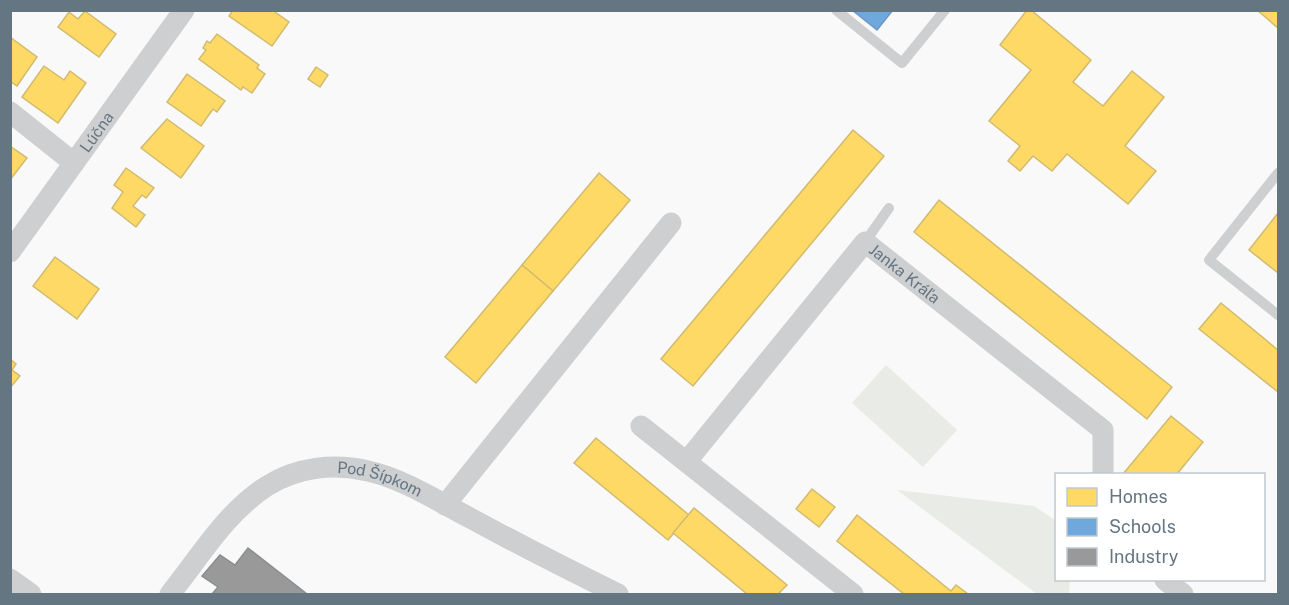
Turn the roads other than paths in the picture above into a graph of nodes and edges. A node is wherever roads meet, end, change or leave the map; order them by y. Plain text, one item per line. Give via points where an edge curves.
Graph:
1 (184, 10) edge
2 (836, 10) edge
3 (945, 10) edge
4 (10, 112) edge
5 (74, 163) junction
6 (1278, 173) edge
7 (889, 208) dead end
8 (671, 223) dead end
9 (865, 242) junction
10 (10, 252) edge
11 (1278, 315) edge
12 (641, 426) dead end
13 (687, 461) junction
14 (1102, 473) edge
15 (445, 505) junction
16 (10, 579) edge
17 (1167, 581) edge
18 (591, 588) edge
19 (31, 594) edge
20 (170, 594) edge
21 (618, 594) edge
22 (853, 594) edge
23 (1183, 594) edge

1 - 5 street, Lúčna
2 - 3 lane via 902,63
4 - 5 street
5 - 10 street, Lúčna
6 - 11 lane via 1209,260
7 - 9 lane
8 - 15 street
9 - 13 street, Janka Kráľa
9 - 14 street, Janka Kráľa via 1103,430
12 - 13 street
13 - 22 street
15 - 18 street, Pod Šípkom
15 - 20 street, Pod Šípkom via 370,471 319,467 294,473 268,485 232,514 205,562
16 - 19 street
17 - 23 street
18 - 21 street, Pod Šípkom

